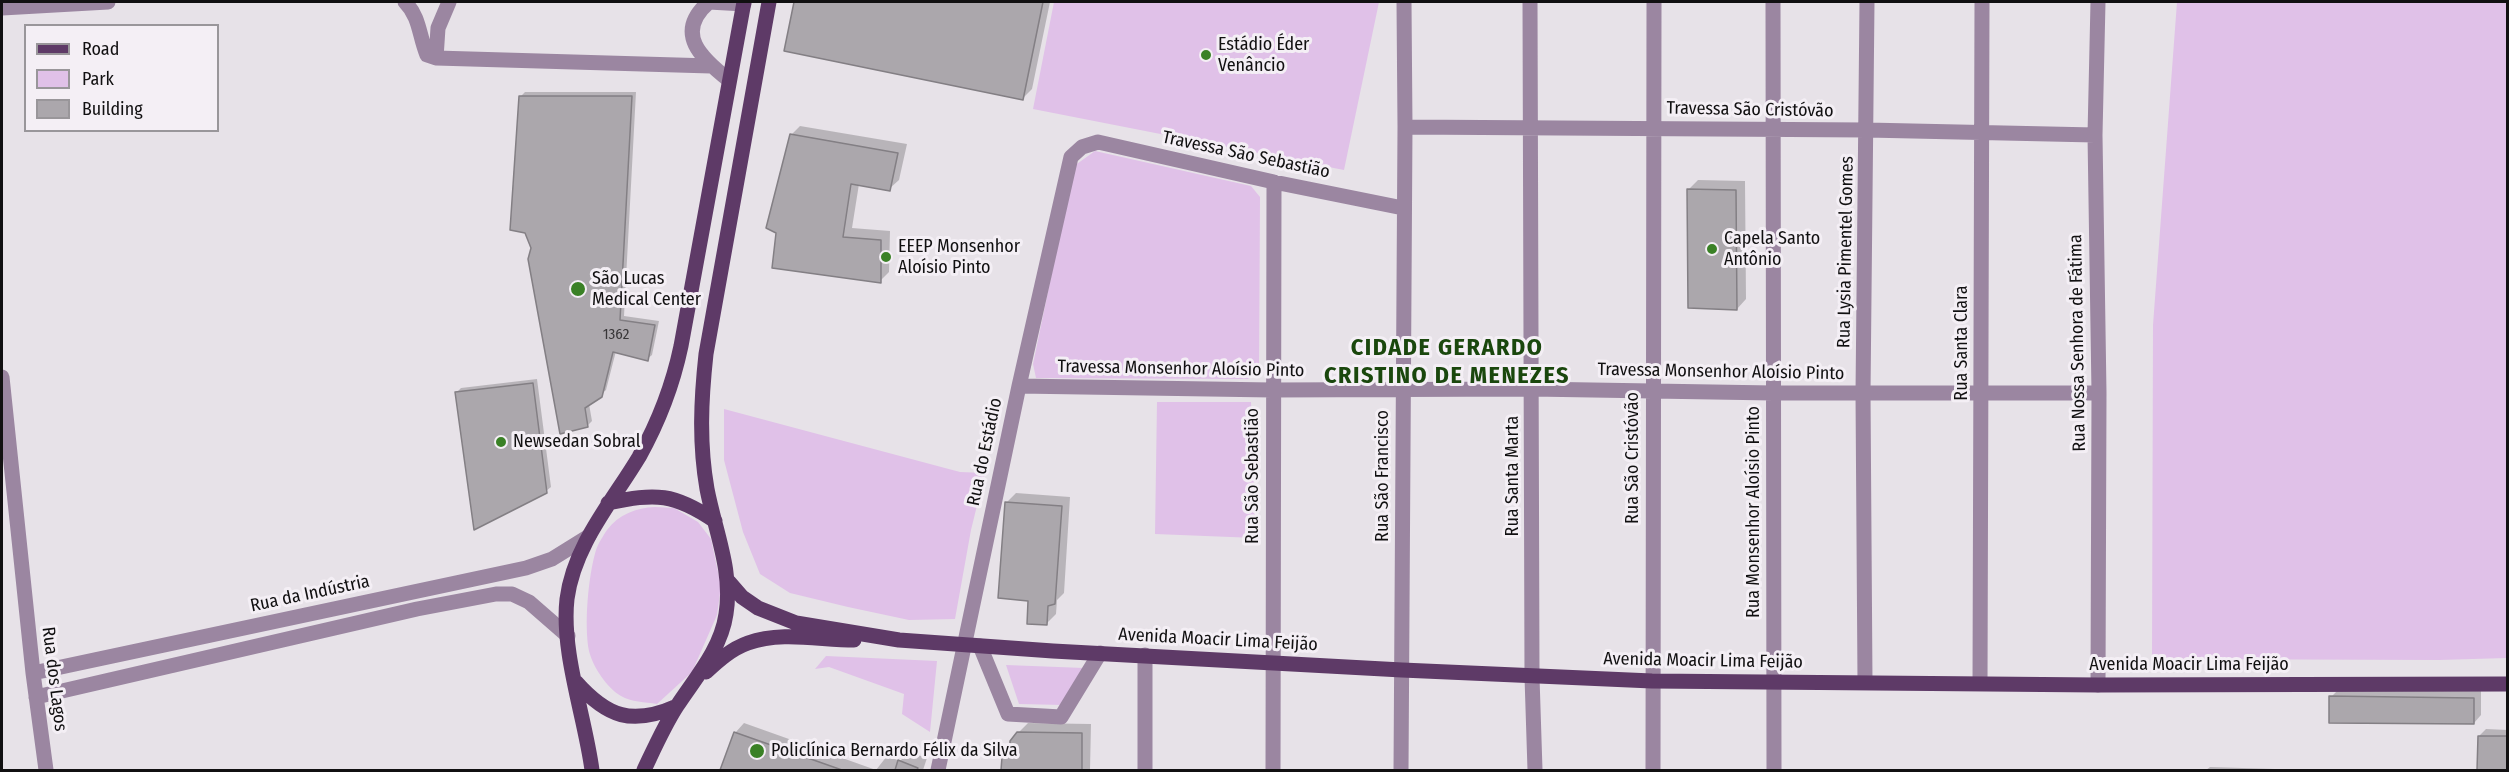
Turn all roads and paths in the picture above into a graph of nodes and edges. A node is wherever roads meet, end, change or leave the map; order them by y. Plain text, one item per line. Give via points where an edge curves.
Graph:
1 (108, 2) edge
2 (405, 2) edge
3 (449, 2) edge
4 (703, 2) edge
5 (709, 2) edge
6 (769, 2) edge
7 (1404, 2) edge
8 (1530, 2) edge
9 (1654, 2) edge
10 (1773, 2) edge
11 (1867, 2) edge
12 (1982, 2) edge
13 (2098, 2) edge
14 (744, 3) edge
15 (2, 8) edge
16 (436, 58) junction
17 (711, 66) junction
18 (729, 80) junction
19 (1405, 127) junction
20 (1530, 128) junction
21 (1654, 128) junction
22 (1773, 130) junction
23 (1867, 130) junction
24 (1980, 134) junction
25 (2095, 135) junction
26 (1082, 147) joint
27 (1274, 182) junction
28 (1403, 208) junction
29 (2, 377) edge
30 (1019, 386) junction
31 (1532, 389) junction
32 (1272, 390) junction
33 (1403, 390) junction
34 (1653, 391) junction
35 (1981, 392) junction
36 (1773, 393) junction
37 (1863, 393) junction
38 (2098, 393) junction
39 (608, 503) junction
40 (715, 521) junction
41 (589, 536) junction
42 (729, 582) junction
43 (568, 636) junction
44 (899, 640) junction
45 (964, 645) junction
46 (980, 646) junction
47 (1100, 653) junction
48 (1145, 656) junction
49 (1273, 663) junction
50 (1402, 670) junction
51 (33, 673) junction
52 (1532, 677) junction
53 (574, 679) junction
54 (696, 680) junction
55 (1652, 681) junction
56 (1774, 681) junction
57 (1865, 682) junction
58 (1980, 683) junction
59 (2508, 684) edge
60 (2098, 685) junction
61 (36, 697) junction
62 (677, 706) junction
63 (46, 771) edge
64 (592, 771) edge
65 (644, 771) edge
66 (938, 771) edge
67 (1145, 771) edge
68 (1273, 771) edge
69 (1401, 771) edge
70 (1535, 771) edge
71 (1653, 771) edge
72 (1774, 771) edge

1 - 15 street
2 - 16 street via 417,19 428,55
3 - 16 street via 438,28
4 - 5 street
5 - 14 street
5 - 17 street via 692,31 696,50
6 - 40 main road via 702,388 702,458
7 - 19 street, Rua São Francisco
8 - 20 street, Rua Santa Marta
9 - 21 street, Rua São Cristóvão
10 - 22 street, Rua Monsenhor Aloísio Pinto
11 - 23 street, Rua Lysia Pimentel Gomes
12 - 24 street, Rua Santa Clara
13 - 25 street, Rua Nossa Senhora de Fátima
14 - 18 main road
16 - 17 street
17 - 18 street
18 - 39 main road via 674,377 639,456
19 - 20 street, Travessa São Cristóvão
19 - 28 street, Rua São Francisco
20 - 21 street, Travessa São Cristóvão
20 - 31 street, Rua Santa Marta
21 - 22 street, Travessa São Cristóvão
21 - 34 street, Rua São Cristóvão
22 - 23 street, Travessa São Cristóvão
22 - 36 street, Rua Monsenhor Aloísio Pinto
23 - 24 street, Travessa São Cristóvão
23 - 37 street, Rua Lysia Pimentel Gomes
24 - 25 street, Travessa São Cristóvão
24 - 35 street, Rua Santa Clara
25 - 38 street, Rua Nossa Senhora de Fátima
26 - 27 street, Travessa São Sebastião via 1098,142
26 - 30 street, Rua do Estádio via 1071,157
27 - 28 street, Travessa São Sebastião
27 - 32 street, Rua São Sebastião
28 - 33 street, Rua São Francisco
29 - 51 street, Rua dos Lagos
30 - 32 street, Travessa Monsenhor Aloísio Pinto
30 - 45 street, Rua do Estádio
31 - 33 street, Travessa Monsenhor Aloísio Pinto
31 - 34 street, Travessa Monsenhor Aloísio Pinto
31 - 52 street, Rua Santa Marta
32 - 33 street, Travessa Monsenhor Aloísio Pinto
32 - 49 street, Rua São Sebastião
33 - 50 street, Rua São Francisco
34 - 36 street, Travessa Monsenhor Aloísio Pinto
34 - 55 street, Rua São Cristóvão
35 - 37 street, Travessa Monsenhor Aloísio Pinto
35 - 38 street, Travessa Monsenhor Aloísio Pinto
35 - 58 street, Rua Santa Clara
36 - 37 street, Travessa Monsenhor Aloísio Pinto
36 - 56 street, Rua Monsenhor Aloísio Pinto
37 - 57 street, Rua Lysia Pimentel Gomes
38 - 60 street, Rua Nossa Senhora de Fátima
39 - 40 main road via 644,497 678,499
39 - 41 main road
40 - 42 main road
41 - 43 main road via 567,597
41 - 51 street, Rua da Indústria via 559,556 526,568
42 - 44 main road via 742,597 772,615 796,623
42 - 54 main road via 726,616
43 - 53 main road
43 - 61 street via 529,602 512,594 496,594
44 - 45 main road, Avenida Moacir Lima Feijão
44 - 54 main road via 768,638 726,655
45 - 46 main road, Avenida Moacir Lima Feijão
45 - 66 street, Rua do Estádio
46 - 47 main road, Avenida Moacir Lima Feijão
46 - 47 street via 1008,714 1061,717
47 - 48 main road, Avenida Moacir Lima Feijão
48 - 49 main road, Avenida Moacir Lima Feijão
48 - 67 street
49 - 50 main road, Avenida Moacir Lima Feijão
49 - 68 street, Rua São Sebastião
50 - 52 main road, Avenida Moacir Lima Feijão
50 - 69 street, Rua São Francisco
51 - 61 street, Rua dos Lagos
52 - 55 main road, Avenida Moacir Lima Feijão
52 - 70 street, Rua Santa Marta
53 - 62 main road via 592,700 610,712 650,716
53 - 64 main road
54 - 62 main road
55 - 56 main road, Avenida Moacir Lima Feijão
55 - 71 street, Rua São Cristóvão
56 - 57 main road, Avenida Moacir Lima Feijão
56 - 72 street, Rua Monsenhor Aloísio Pinto
57 - 58 main road, Avenida Moacir Lima Feijão
58 - 60 main road, Avenida Moacir Lima Feijão
59 - 60 main road, Avenida Moacir Lima Feijão
61 - 63 street, Rua dos Lagos
62 - 65 main road

